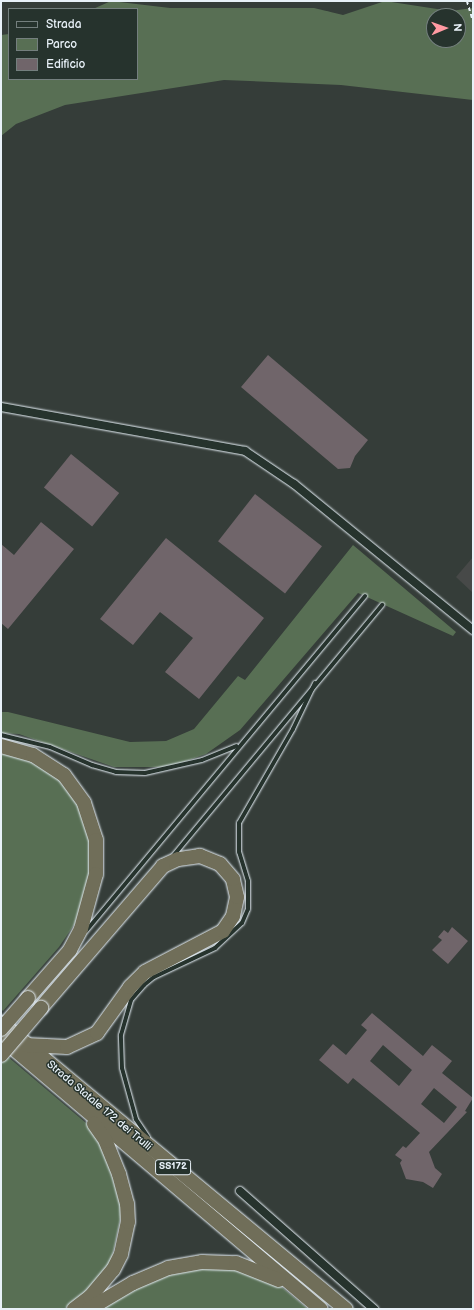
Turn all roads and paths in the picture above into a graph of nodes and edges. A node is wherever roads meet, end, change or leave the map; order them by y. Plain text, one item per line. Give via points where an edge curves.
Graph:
1 (467, 1) edge
2 (473, 21) edge
3 (1, 407) edge
4 (364, 596) dead end
5 (382, 605) dead end
6 (473, 630) edge
7 (315, 683) junction
8 (1, 735) edge
9 (239, 745) junction
10 (1, 746) edge
11 (166, 864) junction
12 (70, 950) junction
13 (1, 1023) edge
14 (1, 1029) edge
15 (1, 1038) edge
16 (26, 1045) junction
17 (1, 1055) edge
18 (73, 1099) junction
19 (161, 1158) junction
20 (240, 1191) dead end
21 (296, 1289) junction
22 (74, 1309) edge
23 (89, 1309) edge
24 (320, 1309) edge
25 (346, 1309) edge
26 (374, 1309) edge

1 - 2 path
3 - 6 street via 245,451 294,484
4 - 9 lane
5 - 7 lane
7 - 11 lane
7 - 19 lane via 293,729 238,823 239,852 248,881 248,908 242,923 215,948 191,958 144,985 131,1000 125,1015 120,1050 126,1086 136,1119
8 - 9 lane via 50,747 116,772 145,773 202,760
9 - 12 lane
10 - 12 highway via 33,755 64,775 75,788 92,821 96,840 96,874 87,913
11 - 16 highway via 178,859 200,856 220,864 233,879 237,897 233,916 222,931 145,972 130,987 97,1033 82,1042 67,1048
11 - 17 highway, bridge
12 - 14 highway, bridge
13 - 16 highway, Strada Statale 172 dei Trulli / SS172
15 - 18 highway, Strada Statale 172 dei Trulli / SS172
16 - 19 highway, Strada Statale 172 dei Trulli / SS172
18 - 21 highway, Strada Statale 172 dei Trulli / SS172
18 - 22 highway via 98,1129 113,1157 124,1189 128,1222 121,1254 113,1270 90,1297
19 - 25 highway, Strada Statale 172 dei Trulli / SS172 via 281,1253
20 - 26 street
21 - 23 highway via 236,1262 202,1262 168,1268 133,1283
21 - 24 highway, Strada Statale 172 dei Trulli / SS172

